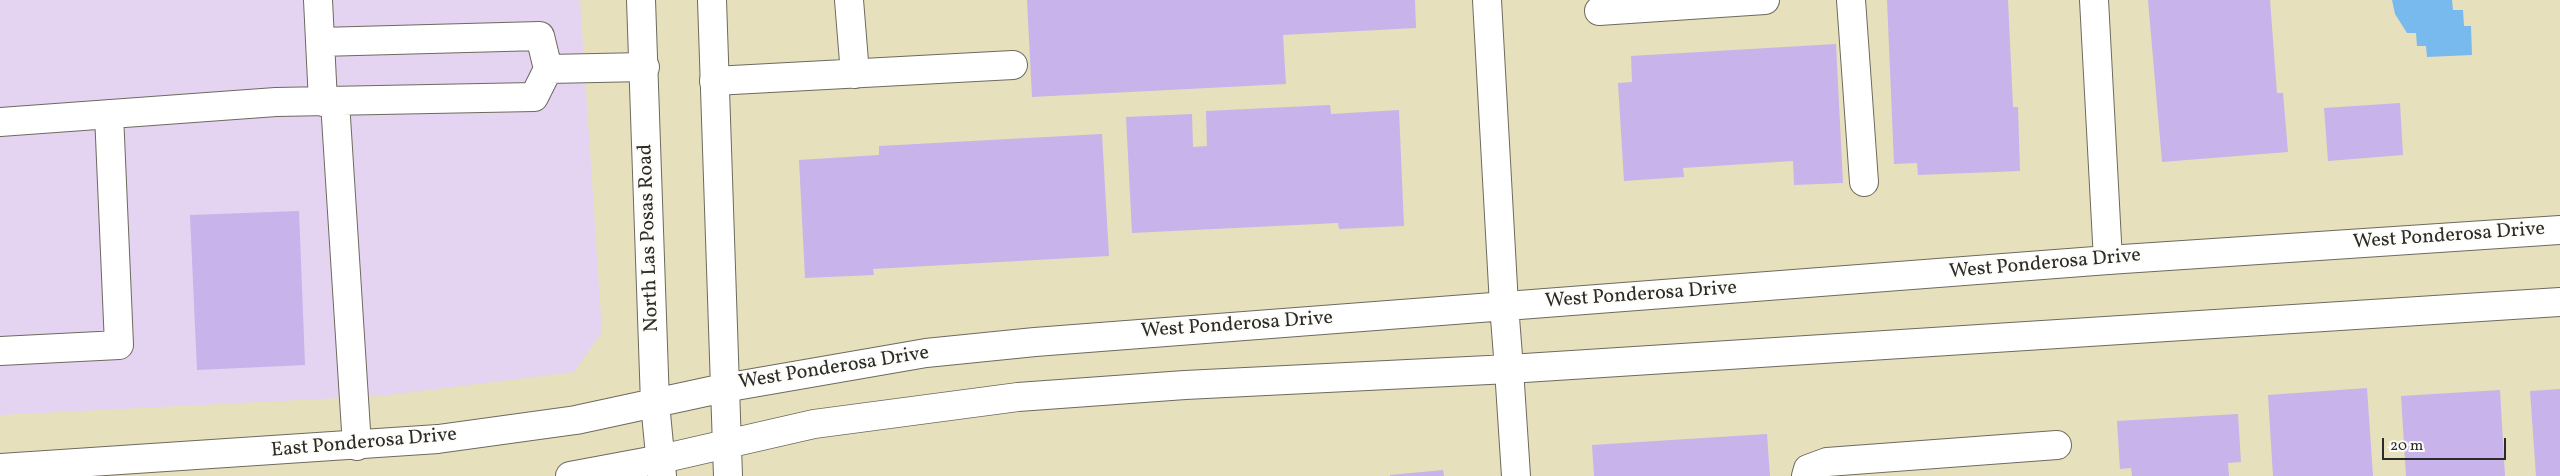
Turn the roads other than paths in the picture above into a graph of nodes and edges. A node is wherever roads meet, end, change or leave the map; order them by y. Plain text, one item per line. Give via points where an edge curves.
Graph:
1 (318, 0) edge
2 (641, 0) edge
3 (712, 0) edge
4 (849, 0) edge
5 (1487, 0) edge
6 (1765, 0) edge
7 (1851, 0) edge
8 (2094, 0) edge
9 (1599, 10) dead end
10 (320, 42) junction
11 (1013, 65) dead end
12 (645, 67) junction
13 (548, 69) junction
14 (855, 74) junction
15 (714, 81) junction
16 (329, 102) junction
17 (109, 114) junction
18 (0, 122) edge
19 (1864, 182) dead end
20 (2560, 230) edge
21 (2108, 260) junction
22 (2560, 302) edge
23 (1504, 305) junction
24 (0, 351) edge
25 (1509, 369) junction
26 (724, 388) junction
27 (655, 403) junction
28 (725, 444) junction
29 (2057, 445) dead end
30 (357, 446) junction
31 (0, 468) edge
32 (662, 468) edge
33 (570, 476) edge
34 (728, 476) edge
35 (1516, 476) edge
36 (1806, 476) edge

1 - 10 main road
2 - 12 main road, North Las Posas Road
3 - 15 main road
4 - 14 main road
5 - 23 main road
6 - 9 main road
7 - 19 main road
8 - 21 main road
10 - 13 main road via 540,36
10 - 16 main road
11 - 14 main road
12 - 13 main road
12 - 27 main road, North Las Posas Road
13 - 16 main road via 534,97
14 - 15 main road
15 - 26 main road
16 - 17 main road via 276,102
16 - 30 main road
17 - 18 main road
17 - 24 main road via 119,345
20 - 21 main road, West Ponderosa Drive
21 - 23 main road, West Ponderosa Drive
22 - 25 main road
23 - 25 main road
23 - 26 main road, West Ponderosa Drive via 926,353
25 - 28 main road via 1018,396 814,424
25 - 35 main road
26 - 27 main road, East Ponderosa Drive
26 - 28 main road
27 - 30 main road, East Ponderosa Drive via 576,420 438,439
27 - 32 main road, North Las Posas Road
28 - 32 main road
28 - 34 main road
29 - 36 main road via 1827,462 1808,468
30 - 31 main road, East Ponderosa Drive
32 - 33 main road

